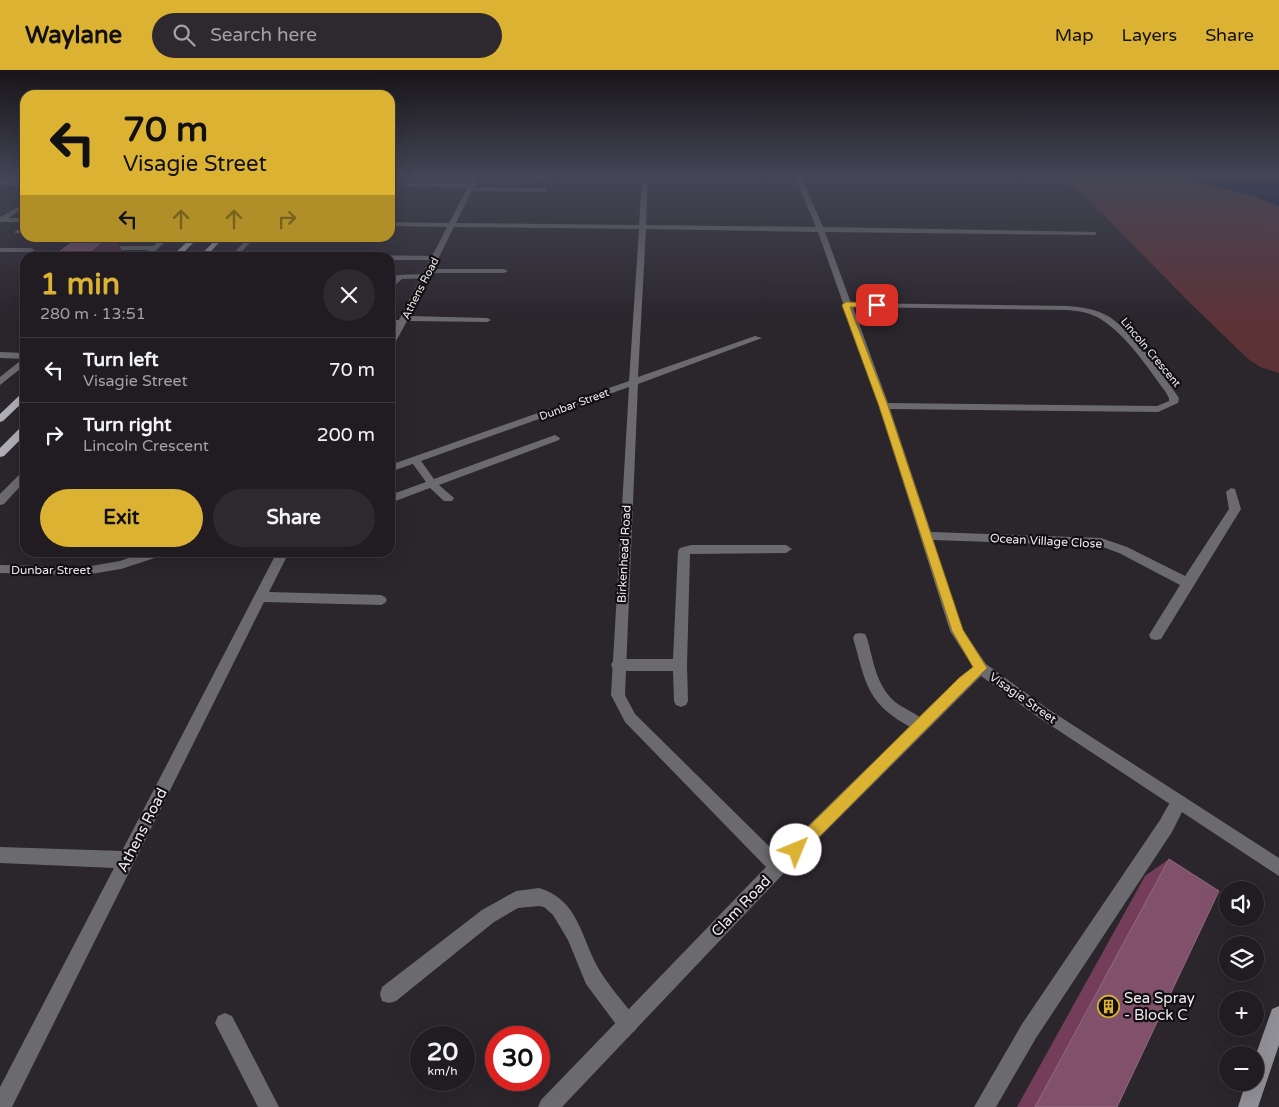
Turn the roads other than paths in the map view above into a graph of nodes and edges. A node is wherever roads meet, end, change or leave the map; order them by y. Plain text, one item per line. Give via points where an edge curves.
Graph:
1 (452, 225) edge
2 (527, 225) edge
3 (819, 225) edge
4 (642, 226) junction
5 (821, 231) junction
6 (1094, 234) dead end
7 (161, 242) edge
8 (191, 242) edge
9 (216, 242) edge
10 (247, 242) edge
11 (99, 248) edge
12 (154, 248) junction
13 (0, 250) edge
14 (31, 250) dead end
15 (150, 252) edge
16 (180, 252) edge
17 (207, 252) edge
18 (237, 252) edge
19 (395, 258) edge
20 (435, 258) junction
21 (504, 272) dead end
22 (427, 274) junction
23 (395, 282) edge
24 (846, 305) junction
25 (403, 320) junction
26 (487, 320) dead end
27 (395, 321) edge
28 (395, 335) edge
29 (758, 338) dead end
30 (0, 355) edge
31 (20, 356) edge
32 (20, 364) edge
33 (0, 382) edge
34 (634, 382) junction
35 (20, 400) edge
36 (884, 406) junction
37 (0, 419) edge
38 (20, 435) edge
39 (555, 438) dead end
40 (0, 454) edge
41 (415, 460) junction
42 (395, 467) edge
43 (20, 480) edge
44 (431, 482) junction
45 (1232, 492) dead end
46 (395, 497) edge
47 (448, 498) dead end
48 (0, 501) edge
49 (926, 536) junction
50 (786, 549) dead end
51 (145, 557) edge
52 (281, 557) edge
53 (0, 569) edge
54 (1187, 583) junction
55 (261, 597) junction
56 (382, 600) dead end
57 (1156, 635) dead end
58 (860, 638) dead end
59 (618, 665) junction
60 (680, 665) junction
61 (981, 668) junction
62 (681, 701) dead end
63 (920, 726) junction
64 (1178, 802) junction
65 (0, 855) edge
66 (127, 860) junction
67 (778, 867) junction
68 (1279, 868) edge
69 (390, 994) dead end
70 (1279, 1016) edge
71 (225, 1023) dead end
72 (628, 1024) junction
73 (1, 1107) edge
74 (269, 1107) edge
75 (548, 1107) edge
76 (984, 1107) edge
77 (1248, 1107) edge

1 - 20 street, Athens Road
2 - 4 street
3 - 5 street, Visagie Street
4 - 5 street
4 - 34 street, Birkenhead Road
5 - 6 street
5 - 24 street, Visagie Street
7 - 12 street
8 - 16 main road
9 - 17 main road
10 - 18 street
11 - 12 street
12 - 15 street
13 - 14 street
19 - 20 street
20 - 22 street, Athens Road
21 - 22 street
22 - 23 street via 400,277
22 - 25 street, Athens Road
24 - 36 street, Visagie Street
24 - 36 street, Lincoln Crescent via 1088,310 1114,324 1174,398 1173,403 1158,409
25 - 26 street
25 - 27 street
25 - 28 street, Athens Road
29 - 34 street, Dunbar Street
30 - 31 street
32 - 33 street
34 - 41 street, Dunbar Street
34 - 59 street, Birkenhead Road
35 - 37 main road
36 - 49 street, Visagie Street
38 - 40 main road
39 - 44 street
41 - 42 street, Dunbar Street
41 - 44 street
43 - 48 street
44 - 46 street
44 - 47 street via 441,495
45 - 54 street via 1235,509
49 - 54 street, Ocean Village Close via 1101,542
49 - 61 street, Visagie Street via 958,631
50 - 60 street via 684,551
51 - 53 street, Dunbar Street via 85,571
52 - 55 street, Athens Road
54 - 57 street
55 - 56 street
55 - 66 street, Athens Road
58 - 63 street via 881,697
59 - 60 street
59 - 67 street, Birkenhead Road via 618,695 630,718
60 - 62 street
61 - 63 street, Clam Road
61 - 64 street, Visagie Street
63 - 67 street, Clam Road
64 - 68 street, Visagie Street
64 - 76 street via 1166,826 1029,1031
65 - 66 street
66 - 73 street, Athens Road
67 - 72 street, Clam Road
69 - 72 street via 488,916 516,900 539,897 549,900 559,909 593,977
70 - 77 main road
71 - 74 street
72 - 75 street, Clam Road

